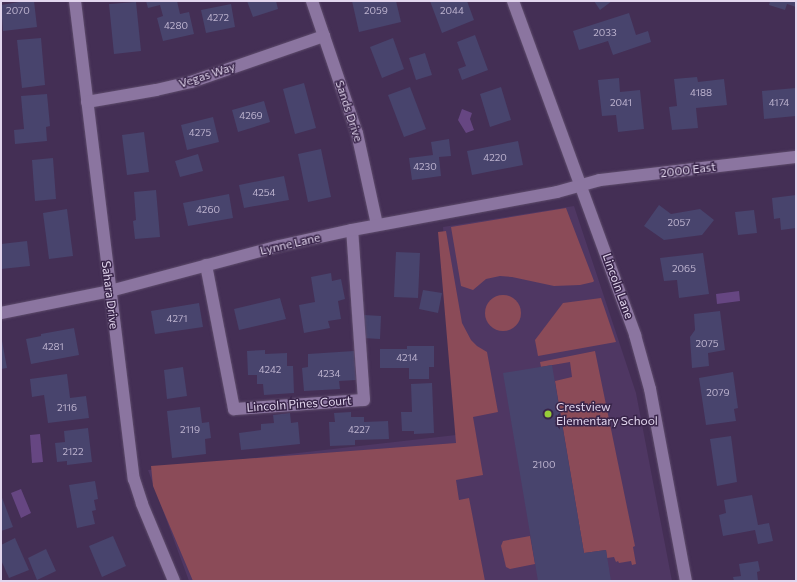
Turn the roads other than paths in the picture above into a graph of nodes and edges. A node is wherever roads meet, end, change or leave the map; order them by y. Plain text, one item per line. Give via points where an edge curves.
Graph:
1 (75, 1) edge
2 (312, 1) edge
3 (513, 1) edge
4 (324, 36) junction
5 (87, 102) junction
6 (796, 157) edge
7 (581, 185) junction
8 (377, 225) junction
9 (352, 230) junction
10 (206, 265) junction
11 (110, 291) junction
12 (1, 314) edge
13 (174, 581) edge
14 (686, 581) edge

1 - 5 street, Sahara Drive
2 - 4 street, Sands Drive
3 - 7 street, Lincoln Lane
4 - 5 street, Vegas Way via 191,82
4 - 8 street, Sands Drive via 357,133
5 - 11 street, Sahara Drive
6 - 7 street, 2000 East via 600,180
7 - 8 street, Lynne Lane via 557,192
7 - 14 street, Lincoln Lane via 645,369
8 - 9 street, Lynne Lane
9 - 10 street, Lynne Lane
9 - 10 street, Lincoln Pines Court via 364,400 234,409
10 - 11 street, Lynne Lane
11 - 12 street, Lynne Lane
11 - 13 street, Sahara Drive via 134,479

